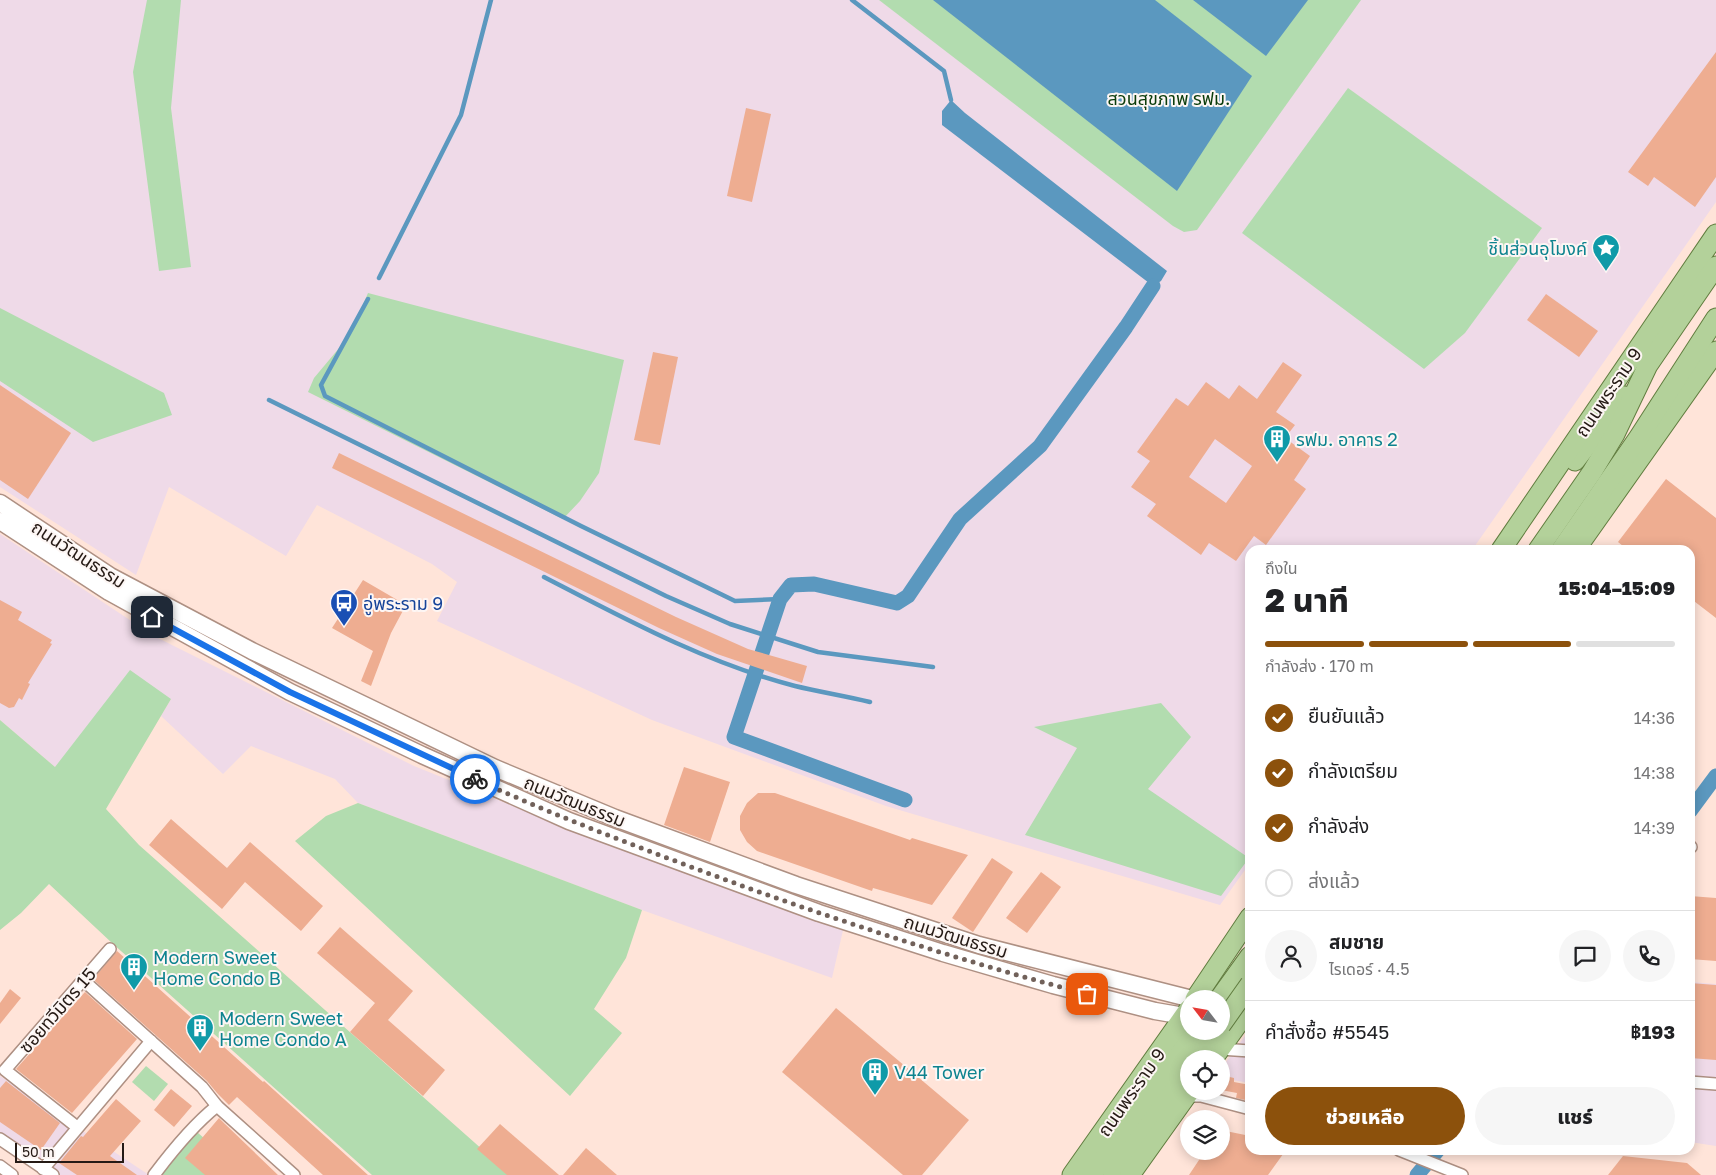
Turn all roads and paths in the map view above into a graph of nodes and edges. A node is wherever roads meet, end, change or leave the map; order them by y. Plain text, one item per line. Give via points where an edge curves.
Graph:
1 (1716, 234) edge
2 (1716, 266) edge
3 (1716, 318) edge
4 (1716, 351) edge
5 (1648, 365) junction
6 (0, 503) edge
7 (0, 521) edge
8 (23, 527) junction
9 (1503, 545) edge
10 (1512, 545) edge
11 (1541, 545) edge
12 (1564, 545) edge
13 (1580, 545) edge
14 (228, 638) junction
15 (218, 653) junction
16 (335, 691) junction
17 (327, 709) junction
18 (579, 803) junction
19 (569, 821) junction
20 (1245, 924) edge
21 (110, 949) dead end
22 (1245, 963) edge
23 (83, 980) junction
24 (1200, 990) edge
25 (1225, 990) edge
26 (1180, 995) edge
27 (1245, 995) edge
28 (1180, 1013) edge
29 (1235, 1018) edge
30 (1180, 1024) edge
31 (1190, 1040) edge
32 (151, 1041) junction
33 (1216, 1046) edge
34 (1245, 1050) edge
35 (1180, 1082) edge
36 (1695, 1082) edge
37 (1716, 1084) edge
38 (1184, 1100) edge
39 (1216, 1100) edge
40 (217, 1106) junction
41 (1245, 1108) edge
42 (77, 1127) junction
43 (0, 1139) edge
44 (1412, 1155) edge
45 (0, 1166) edge
46 (48, 1172) edge
47 (12, 1175) edge
48 (154, 1175) edge
49 (294, 1175) edge
50 (1072, 1175) edge
51 (1092, 1175) edge
52 (1113, 1175) edge
53 (1130, 1175) edge
54 (1462, 1175) edge

1 - 9 main road, ถนนพระราม 9
2 - 5 main road, ถนนพระราม 9
3 - 12 main road
4 - 13 main road
5 - 10 main road
5 - 11 main road, ถนนพระราม 9 via 1615,434
6 - 8 street, ถนนวัฒนธรรม
7 - 8 street, ถนนวัฒนธรรม
8 - 14 street, ถนนวัฒนธรรม
8 - 15 street, ถนนวัฒนธรรม via 109,592
14 - 15 street
14 - 16 street, ถนนวัฒนธรรม
15 - 17 street, ถนนวัฒนธรรม
16 - 17 street
16 - 18 street, ถนนวัฒนธรรม via 495,768
17 - 19 street, ถนนวัฒนธรรม
18 - 19 street
18 - 26 street, ถนนวัฒนธรรม via 796,885 970,942
19 - 28 street, ถนนวัฒนธรรม via 810,910 943,953 1155,1011
20 - 24 main road
21 - 23 street, ซอยทวีมิตร 15
22 - 25 main road
23 - 32 street
23 - 42 street, ซอยทวีมิตร 15 via 5,1070
27 - 29 main road, bridge
29 - 33 main road
30 - 50 main road, ถนนพระราม 9
31 - 51 main road, ถนนพระราม 9
32 - 40 street via 202,1087
32 - 42 street
33 - 34 street
35 - 52 main road, ถนนพระราม 9
36 - 37 street
38 - 53 main road
39 - 41 street
40 - 48 street
40 - 49 street
42 - 46 street
43 - 46 street
44 - 54 street
45 - 47 street

